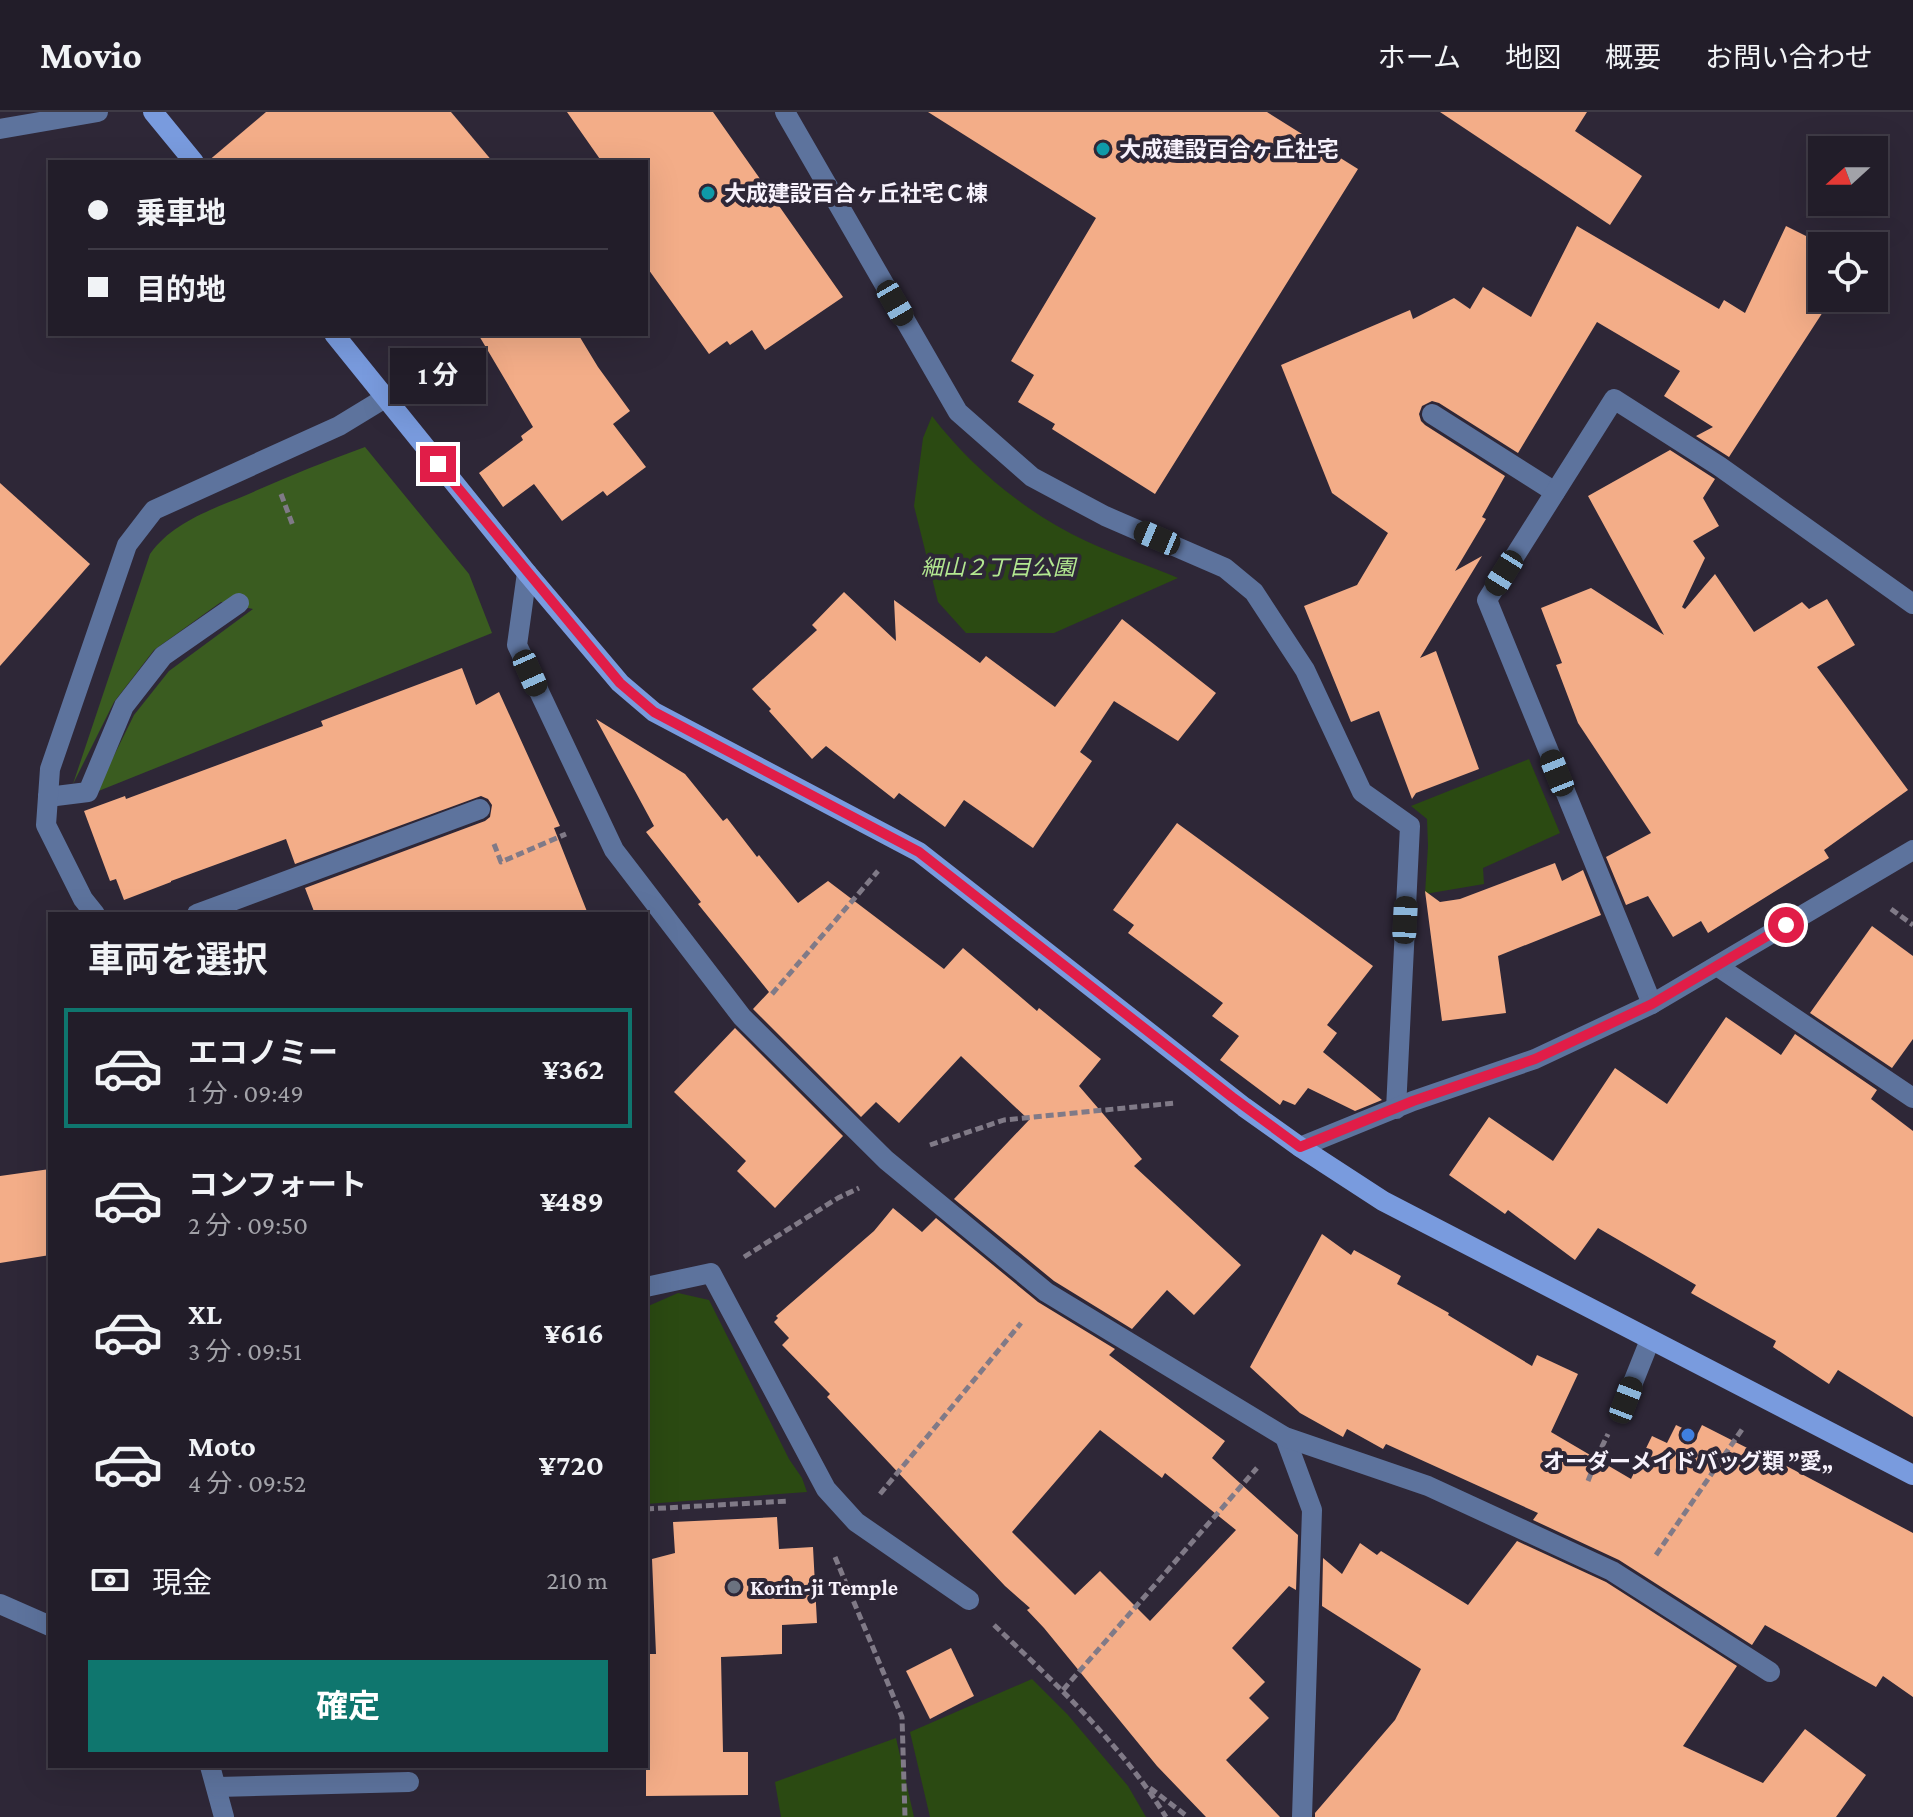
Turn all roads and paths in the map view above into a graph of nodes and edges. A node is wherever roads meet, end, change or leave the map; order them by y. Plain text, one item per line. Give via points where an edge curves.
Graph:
1 (98, 112) edge
2 (785, 112) edge
3 (163, 115) edge
4 (0, 129) edge
5 (193, 160) edge
6 (336, 336) edge
7 (385, 398) junction
8 (1432, 414) dead end
9 (1555, 492) junction
10 (527, 573) junction
11 (239, 603) dead end
12 (1913, 604) edge
13 (48, 797) junction
14 (480, 809) dead end
15 (600, 820) junction
16 (1913, 850) edge
17 (501, 862) dead end
18 (877, 872) dead end
19 (93, 912) edge
20 (202, 912) edge
21 (1717, 966) junction
22 (1652, 1004) junction
23 (748, 1022) junction
24 (1232, 1097) junction
25 (1913, 1098) edge
26 (1396, 1109) junction
27 (1300, 1147) junction
28 (893, 1166) junction
29 (711, 1273) junction
30 (648, 1287) edge
31 (1046, 1292) junction
32 (1650, 1340) junction
33 (1763, 1398) junction
34 (1626, 1400) dead end
35 (1285, 1437) junction
36 (1598, 1455) dead end
37 (907, 1462) dead end
38 (1913, 1475) edge
39 (1588, 1481) dead end
40 (826, 1489) junction
41 (648, 1509) edge
42 (833, 1554) dead end
43 (1635, 1586) junction
44 (969, 1600) joint
45 (0, 1604) edge
46 (48, 1625) edge
47 (1770, 1672) dead end
48 (1063, 1690) junction
49 (211, 1768) edge
50 (409, 1782) dead end
51 (1146, 1784) junction
52 (218, 1787) junction
53 (224, 1817) edge
54 (905, 1817) edge
55 (1166, 1817) edge
56 (1188, 1817) edge
57 (1302, 1817) edge

1 - 4 street
2 - 26 street via 958,412 1032,477 1105,516 1225,568 1254,592 1305,670 1362,792 1410,826
3 - 5 street
6 - 7 street
7 - 10 street
7 - 13 street via 339,426 154,510 127,545 50,769
8 - 9 street
9 - 12 street via 1614,399 1719,466
9 - 22 street via 1487,600
10 - 15 street via 517,645
10 - 24 street via 620,683 654,712 919,852
11 - 13 street via 163,656 124,706 88,792
13 - 19 street via 46,825
14 - 20 street
15 - 17 path
15 - 23 street via 614,850
16 - 21 street
18 - 23 path
21 - 22 street
21 - 25 street
22 - 26 street via 1535,1059
23 - 28 street
24 - 27 street
24 - 28 path via 1004,1120
26 - 27 street
27 - 32 street via 1383,1201
28 - 29 path
28 - 31 street
29 - 30 street
29 - 40 street
31 - 35 street
31 - 37 path
32 - 33 street
32 - 34 street
33 - 38 street
33 - 43 path
35 - 43 street via 1428,1486
35 - 48 path
35 - 57 street via 1312,1510
36 - 39 path
40 - 41 path via 827,1498
40 - 44 street via 856,1522
42 - 54 path via 902,1717
43 - 47 street
44 - 48 path
45 - 46 street
48 - 51 path
49 - 52 street
50 - 52 street
51 - 55 path
51 - 56 path
52 - 53 street

